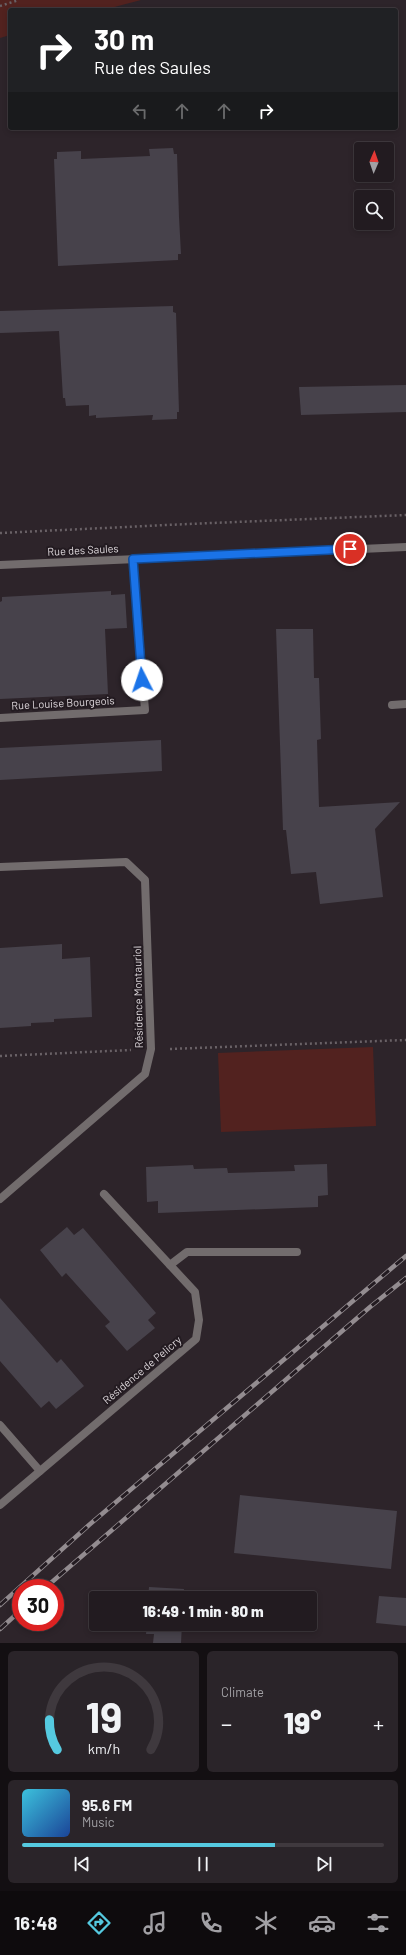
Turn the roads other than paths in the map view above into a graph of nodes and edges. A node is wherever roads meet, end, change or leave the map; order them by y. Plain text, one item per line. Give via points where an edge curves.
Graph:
1 (406, 546) edge
2 (133, 559) junction
3 (0, 565) edge
4 (406, 704) edge
5 (392, 705) dead end
6 (0, 718) edge
7 (0, 867) edge
8 (104, 1194) dead end
9 (0, 1199) edge
10 (297, 1252) dead end
11 (170, 1265) junction
12 (0, 1425) edge
13 (40, 1471) junction
14 (0, 1505) edge

1 - 2 street, Rue des Saules
2 - 3 street, Rue des Saules
2 - 6 street, Rue Louise Bourgeois via 145,710
4 - 5 street
7 - 9 street, Résidence Montauriol via 126,862 145,880 151,1049 145,1074
8 - 11 street, Résidence de Pelicry
10 - 11 street via 187,1252
11 - 13 street, Résidence de Pelicry via 196,1292 199,1320 196,1339
12 - 13 street
13 - 14 street, Résidence de Pelicry

